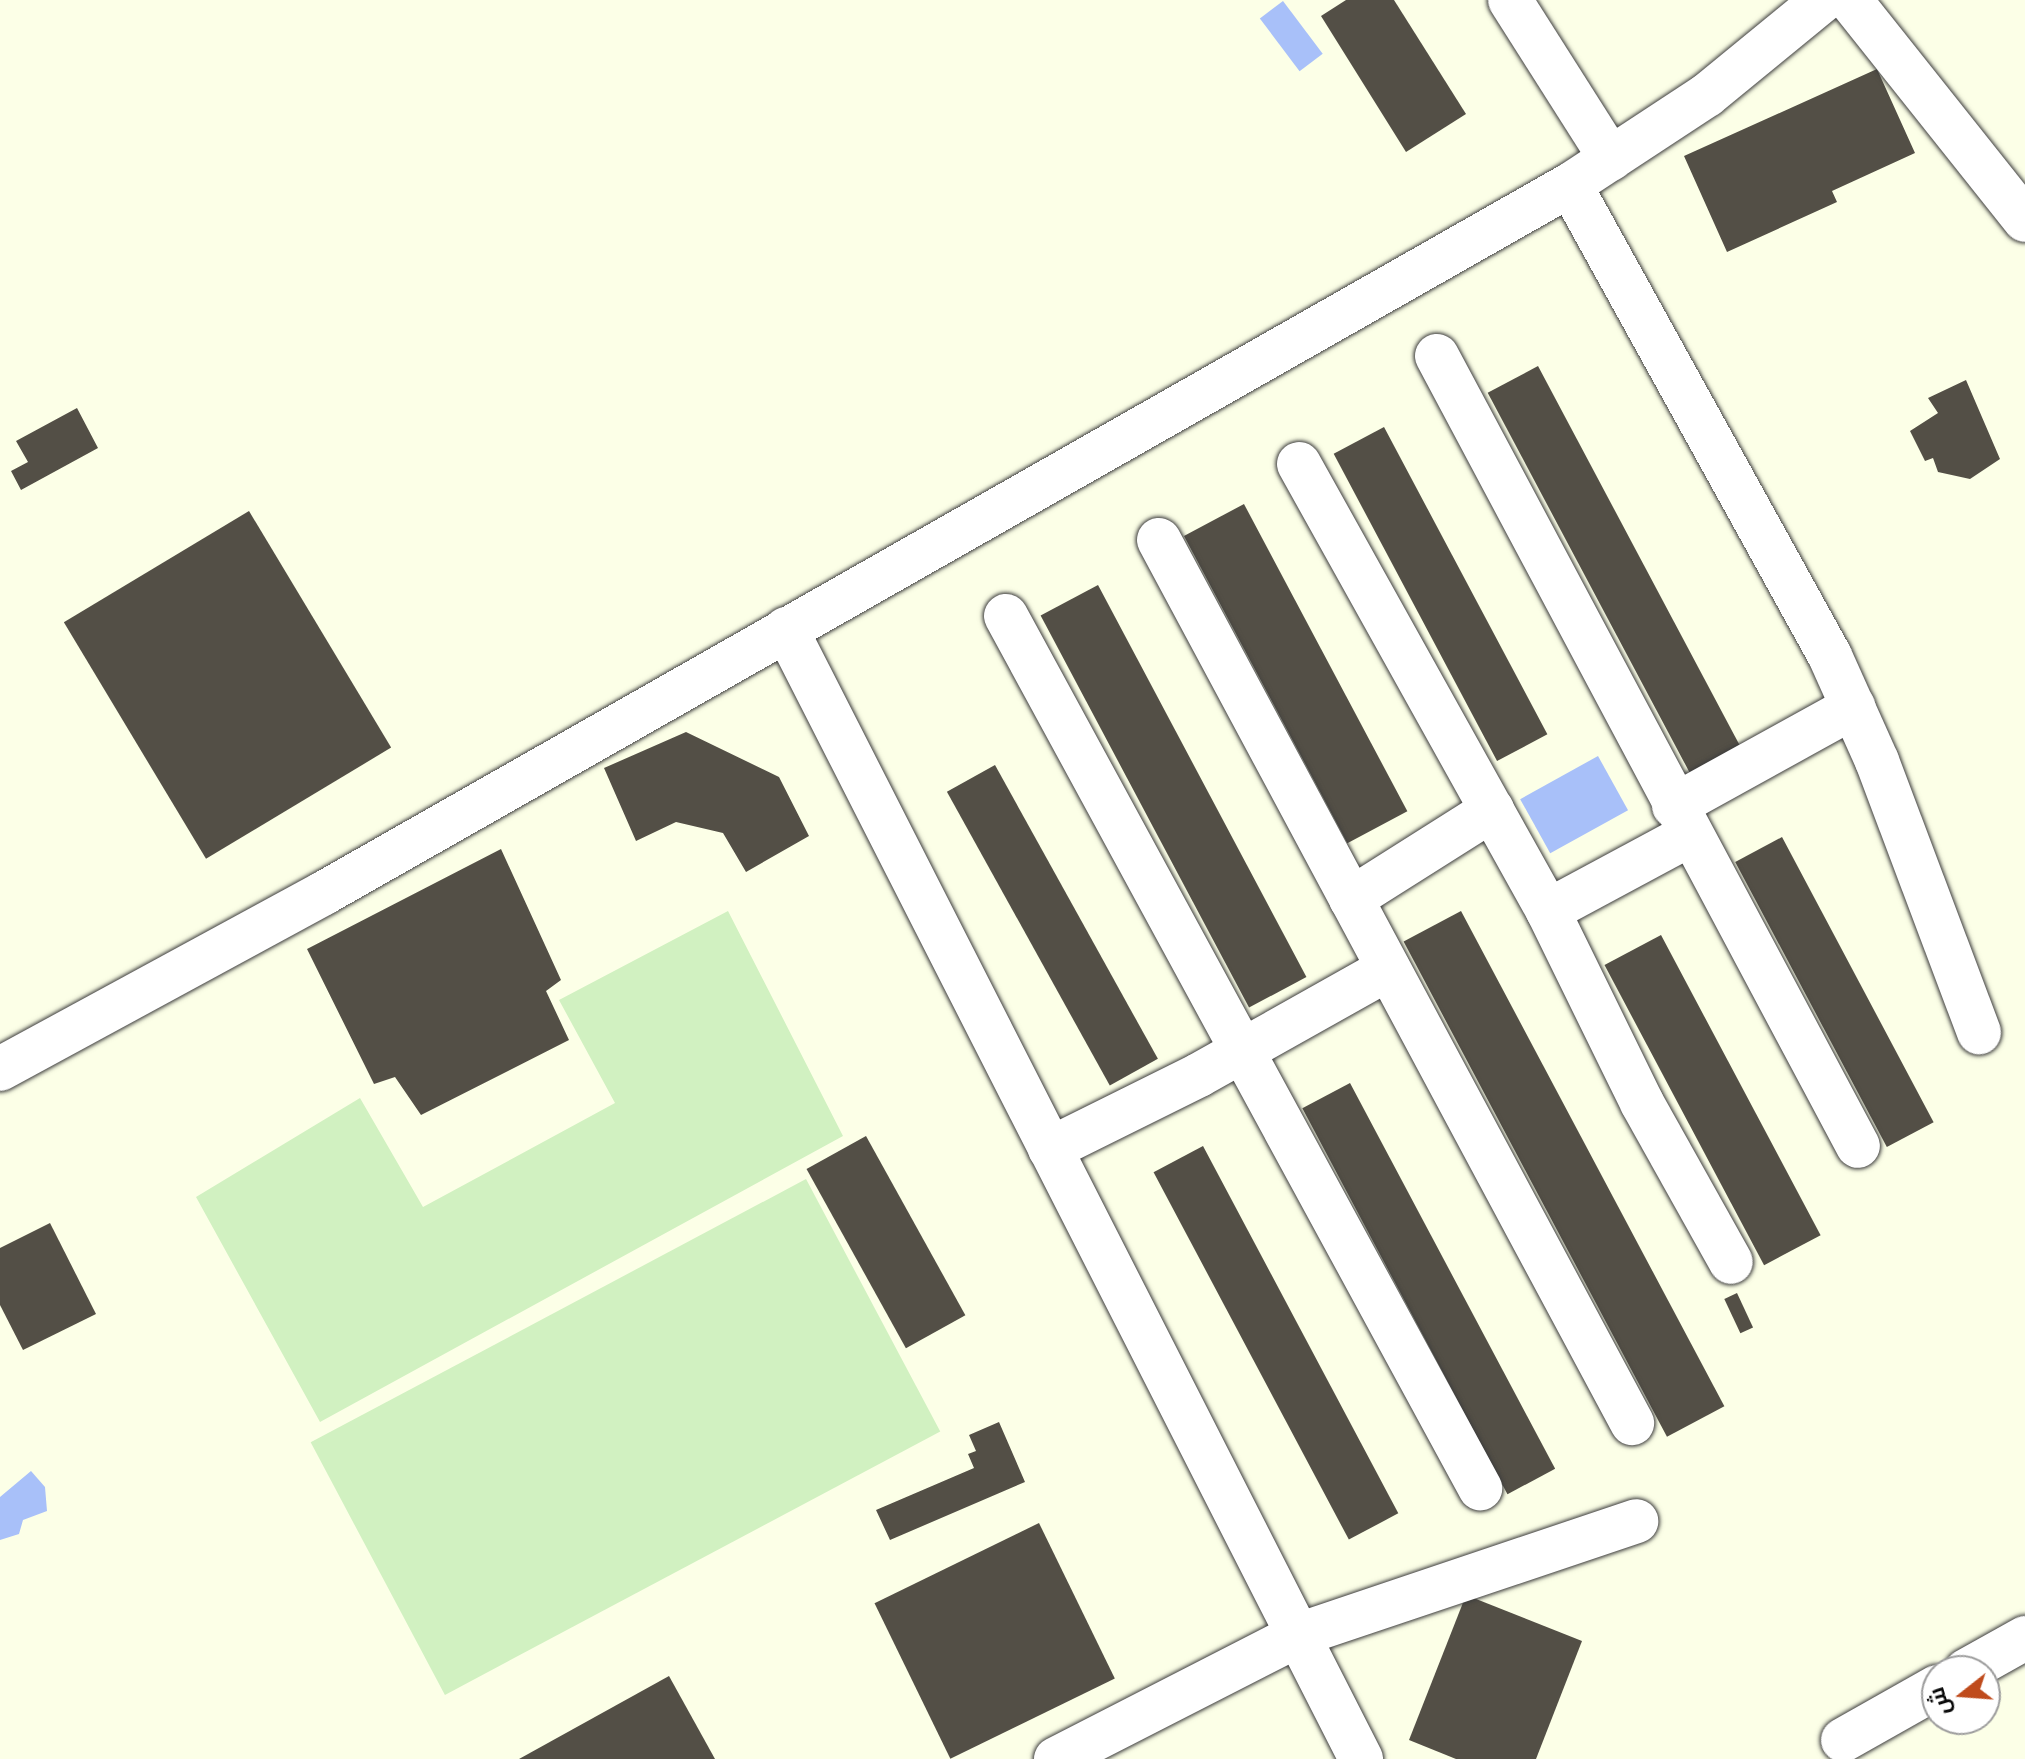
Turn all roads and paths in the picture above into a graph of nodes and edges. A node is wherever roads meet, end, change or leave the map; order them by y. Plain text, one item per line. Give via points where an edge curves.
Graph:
1 (1510, 0) edge
2 (1823, 0) edge
3 (1850, 0) edge
4 (1611, 159) junction
5 (1570, 185) junction
6 (2025, 220) edge
7 (1437, 356) dead end
8 (1299, 464) dead end
9 (1159, 540) dead end
10 (1006, 616) dead end
11 (786, 629) junction
12 (1853, 707) junction
13 (1492, 810) junction
14 (1682, 820) junction
15 (1351, 899) junction
16 (1548, 911) junction
17 (1388, 969) junction
18 (1979, 1033) dead end
19 (1242, 1051) junction
20 (0, 1069) edge
21 (1858, 1146) dead end
22 (1050, 1149) junction
23 (1731, 1262) dead end
24 (1632, 1423) dead end
25 (1480, 1488) dead end
26 (1636, 1521) dead end
27 (1298, 1635) junction
28 (2025, 1638) edge
29 (1995, 1655) edge
30 (1921, 1696) edge
31 (1843, 1740) dead end
32 (1056, 1759) edge
33 (1361, 1759) edge

1 - 4 street
2 - 4 street via 1707,95
3 - 6 street
4 - 5 street
5 - 11 street
5 - 12 street via 1797,590
7 - 14 street
8 - 13 street
9 - 15 street
10 - 19 street
11 - 20 street via 324,893
11 - 22 street
12 - 14 street
12 - 18 street
13 - 15 street
13 - 16 street
14 - 16 street
14 - 21 street
15 - 17 street
16 - 23 street via 1642,1103
17 - 19 street
17 - 24 street
19 - 22 street
19 - 25 street
22 - 27 street
26 - 27 street
27 - 32 street
27 - 33 street
28 - 29 street
30 - 31 street

